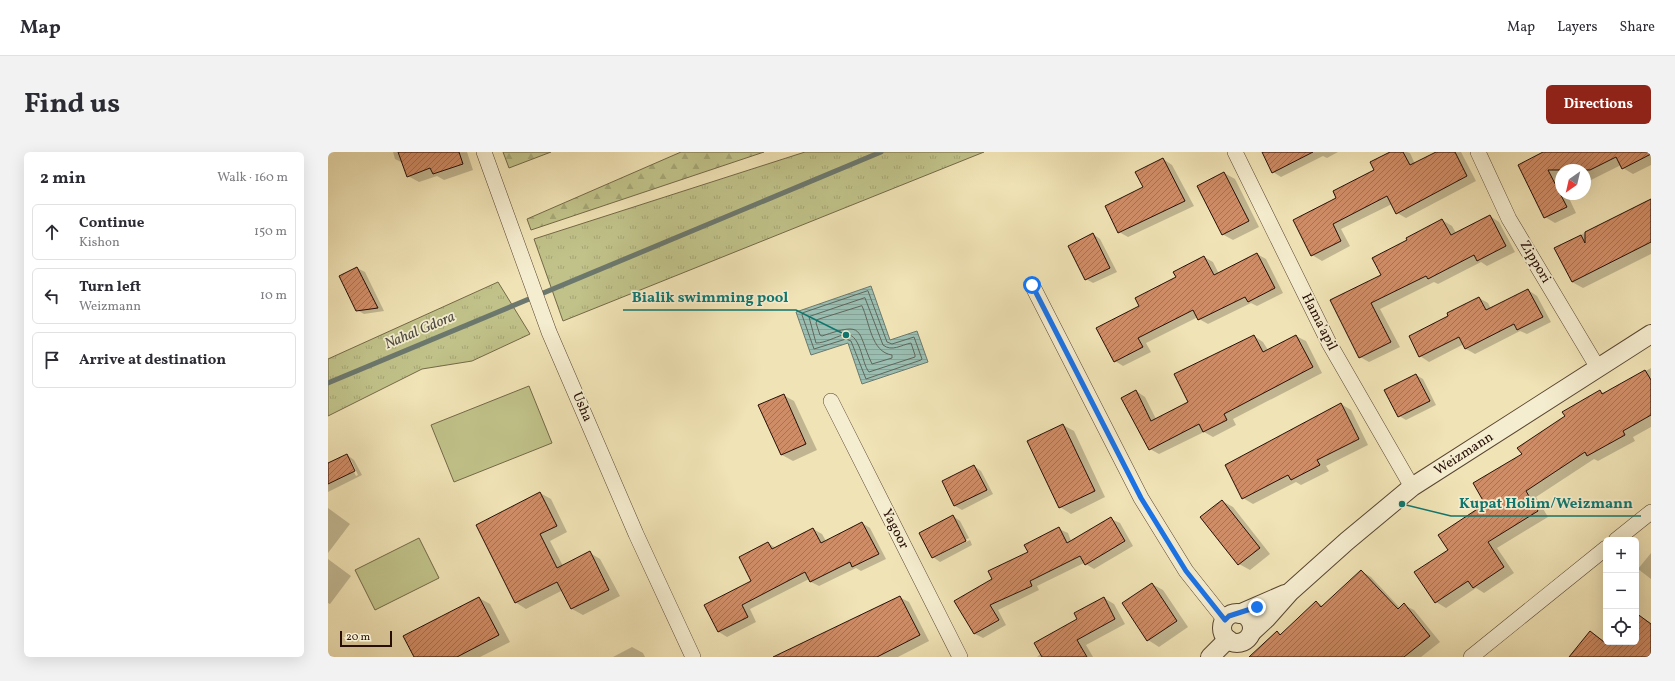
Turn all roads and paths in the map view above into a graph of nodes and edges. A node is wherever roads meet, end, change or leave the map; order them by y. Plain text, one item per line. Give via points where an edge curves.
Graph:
1 (484, 152) edge
2 (1235, 152) edge
3 (1478, 152) edge
4 (1032, 285) dead end
5 (1651, 334) edge
6 (1598, 368) junction
7 (831, 401) dead end
8 (1412, 487) junction
9 (1651, 512) edge
10 (1620, 537) edge
11 (1603, 550) edge
12 (1290, 592) junction
13 (1232, 617) junction
14 (1252, 632) junction
15 (1228, 640) junction
16 (693, 657) edge
17 (960, 657) edge
18 (1210, 657) edge
19 (1471, 657) edge

1 - 16 street, Usha via 549,332 636,534
2 - 8 street, Hama'apil via 1329,343
3 - 6 street, Zippori via 1509,219
4 - 13 street via 1141,498 1186,571
5 - 6 street, Weizmann
6 - 8 street, Weizmann
7 - 17 street, Yagoor
8 - 12 street, Weizmann
9 - 10 street
11 - 19 street
12 - 13 street, Weizmann
12 - 14 street, Weizmann
13 - 14 street via 1248,618
13 - 15 street via 1223,624 1223,632
14 - 15 street via 1242,643
15 - 18 street

